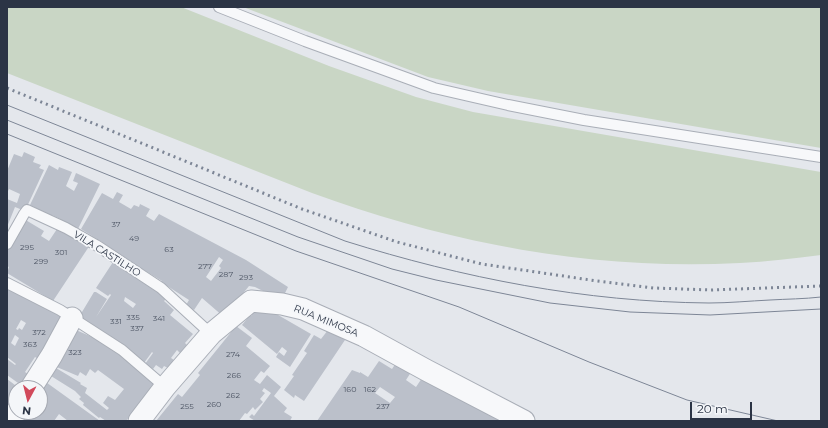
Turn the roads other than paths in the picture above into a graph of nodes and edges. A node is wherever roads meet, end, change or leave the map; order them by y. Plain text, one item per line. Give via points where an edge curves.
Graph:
1 (219, 7) edge
2 (821, 157) edge
3 (7, 244) edge
4 (7, 283) edge
5 (72, 318) junction
6 (211, 334) junction
7 (36, 380) edge
8 (165, 387) junction
9 (139, 421) edge
10 (526, 421) edge

1 - 2 lane via 434,88 584,120
3 - 6 lane, VILA CASTILHO via 28,210 96,245 161,288
4 - 5 lane
5 - 7 street
5 - 8 lane via 122,350
6 - 8 street, RUA MIMOSA
6 - 10 street, RUA MIMOSA via 251,301 303,309 364,336
8 - 9 street, RUA MIMOSA

